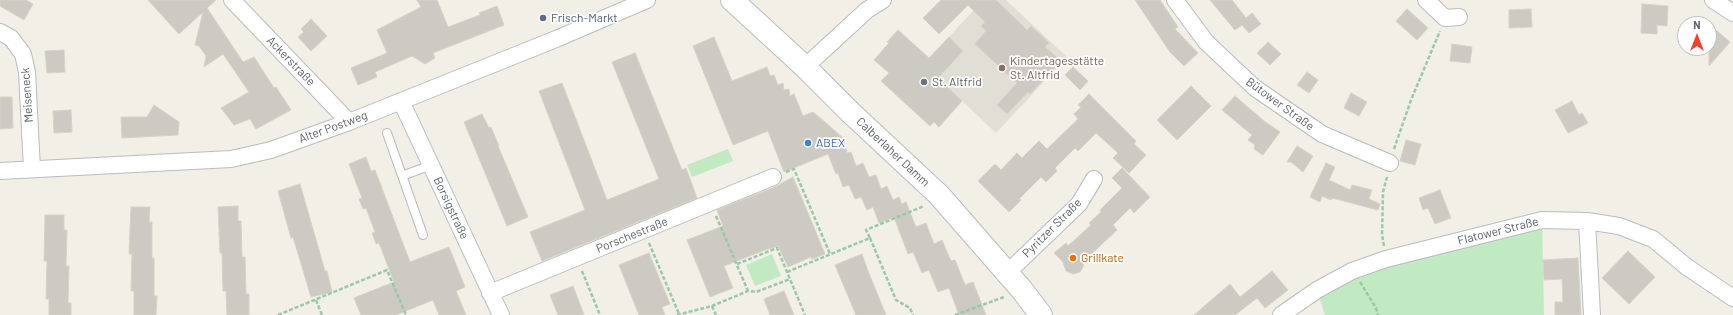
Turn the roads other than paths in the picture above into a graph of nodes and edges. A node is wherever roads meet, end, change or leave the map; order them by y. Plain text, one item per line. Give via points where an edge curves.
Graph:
1 (232, 0) edge
2 (647, 0) edge
3 (732, 0) edge
4 (883, 0) edge
5 (1174, 0) edge
6 (1426, 0) edge
7 (1713, 0) edge
8 (1733, 13) edge
9 (1452, 18) road end
10 (0, 32) edge
11 (805, 67) junction
12 (401, 101) junction
13 (350, 122) junction
14 (387, 133) dead end
15 (1390, 163) road end
16 (431, 165) junction
17 (32, 169) junction
18 (0, 171) edge
19 (402, 176) junction
20 (773, 177) road end
21 (1094, 179) dead end
22 (1587, 221) junction
23 (423, 235) dead end
24 (1008, 273) junction
25 (490, 293) junction
26 (1733, 298) edge
27 (501, 315) edge
28 (1041, 315) edge
29 (1282, 315) edge
30 (1592, 315) edge

1 - 13 street, Ackerstraße
2 - 12 street, Alter Postweg
3 - 11 street, Calberlaher Damm
4 - 11 street via 867,10
5 - 15 street, Bütower Straße via 1228,68 1254,88 1322,134
6 - 9 street
7 - 8 street
10 - 17 street, Meiseneck via 11,38 23,54 27,72
11 - 24 street, Calberlaher Damm via 939,195
12 - 13 street, Alter Postweg
12 - 16 street, Borsigstraße
13 - 17 street, Alter Postweg via 271,150 231,159
14 - 19 lane
16 - 19 lane
16 - 25 street, Borsigstraße
17 - 18 street, Alter Postweg
19 - 23 lane
20 - 25 street, Porschestraße
21 - 24 street, Pyritzer Straße via 1079,204
22 - 26 street, Flatower Straße via 1619,226 1653,240
22 - 29 street, Flatower Straße via 1542,220 1386,259 1352,271 1317,290
22 - 30 street
24 - 28 street, Calberlaher Damm
25 - 27 street, Borsigstraße

